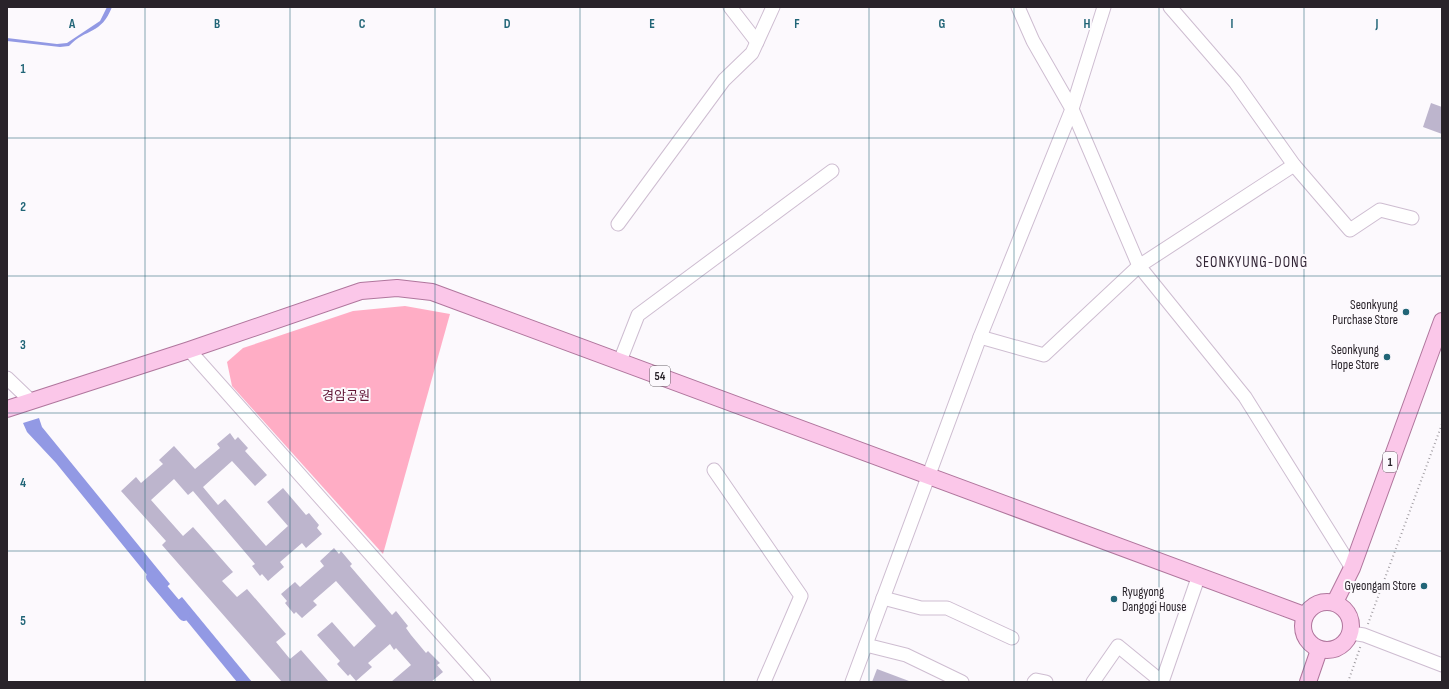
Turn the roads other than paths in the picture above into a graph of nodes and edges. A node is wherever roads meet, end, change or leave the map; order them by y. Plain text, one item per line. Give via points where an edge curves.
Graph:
1 (730, 7) edge
2 (773, 7) edge
3 (1018, 7) edge
4 (1104, 7) edge
5 (1170, 7) edge
6 (757, 42) junction
7 (1072, 109) junction
8 (1294, 165) junction
9 (832, 171) dead end
10 (1412, 218) dead end
11 (618, 224) dead end
12 (1139, 266) junction
13 (1442, 321) edge
14 (980, 337) junction
15 (189, 350) junction
16 (620, 361) junction
17 (7, 378) edge
18 (31, 401) junction
19 (7, 409) edge
20 (714, 470) dead end
21 (929, 475) junction
22 (1352, 568) junction
23 (1199, 575) junction
24 (883, 598) junction
25 (1335, 602) junction
26 (1304, 615) junction
27 (1358, 634) junction
28 (1012, 638) dead end
29 (866, 645) junction
30 (1319, 650) junction
31 (1442, 666) edge
32 (484, 682) edge
33 (764, 682) edge
34 (852, 682) edge
35 (962, 682) edge
36 (1034, 682) edge
37 (1046, 682) edge
38 (1093, 682) edge
39 (1162, 682) edge
40 (1308, 682) edge

1 - 6 street
2 - 6 street
3 - 7 street via 1033,41
4 - 7 street
5 - 8 street via 1235,82
6 - 11 street via 752,53 724,80
7 - 12 street
7 - 14 street
8 - 10 street via 1350,230 1380,210
8 - 12 street
9 - 16 street via 638,316
12 - 14 street via 1044,354
12 - 22 street via 1245,397
13 - 22 main road, 1
14 - 21 street
15 - 16 main road, 54 via 361,291 397,288 432,292
15 - 18 main road, 54
15 - 32 street
16 - 21 main road, 54
17 - 18 street
18 - 19 main road, 54
20 - 33 street via 801,596
21 - 23 main road, 54
21 - 24 street
22 - 25 main road, 1
23 - 26 main road, 54
23 - 39 street
24 - 28 street via 921,608 947,608
24 - 29 street
25 - 26 main road via 1319,602
25 - 27 main road via 1347,611
26 - 30 main road via 1302,626 1306,640
27 - 30 main road via 1334,650
27 - 31 street
29 - 34 street
29 - 35 street via 906,655
30 - 40 main road
36 - 37 street
38 - 39 street via 1118,646

